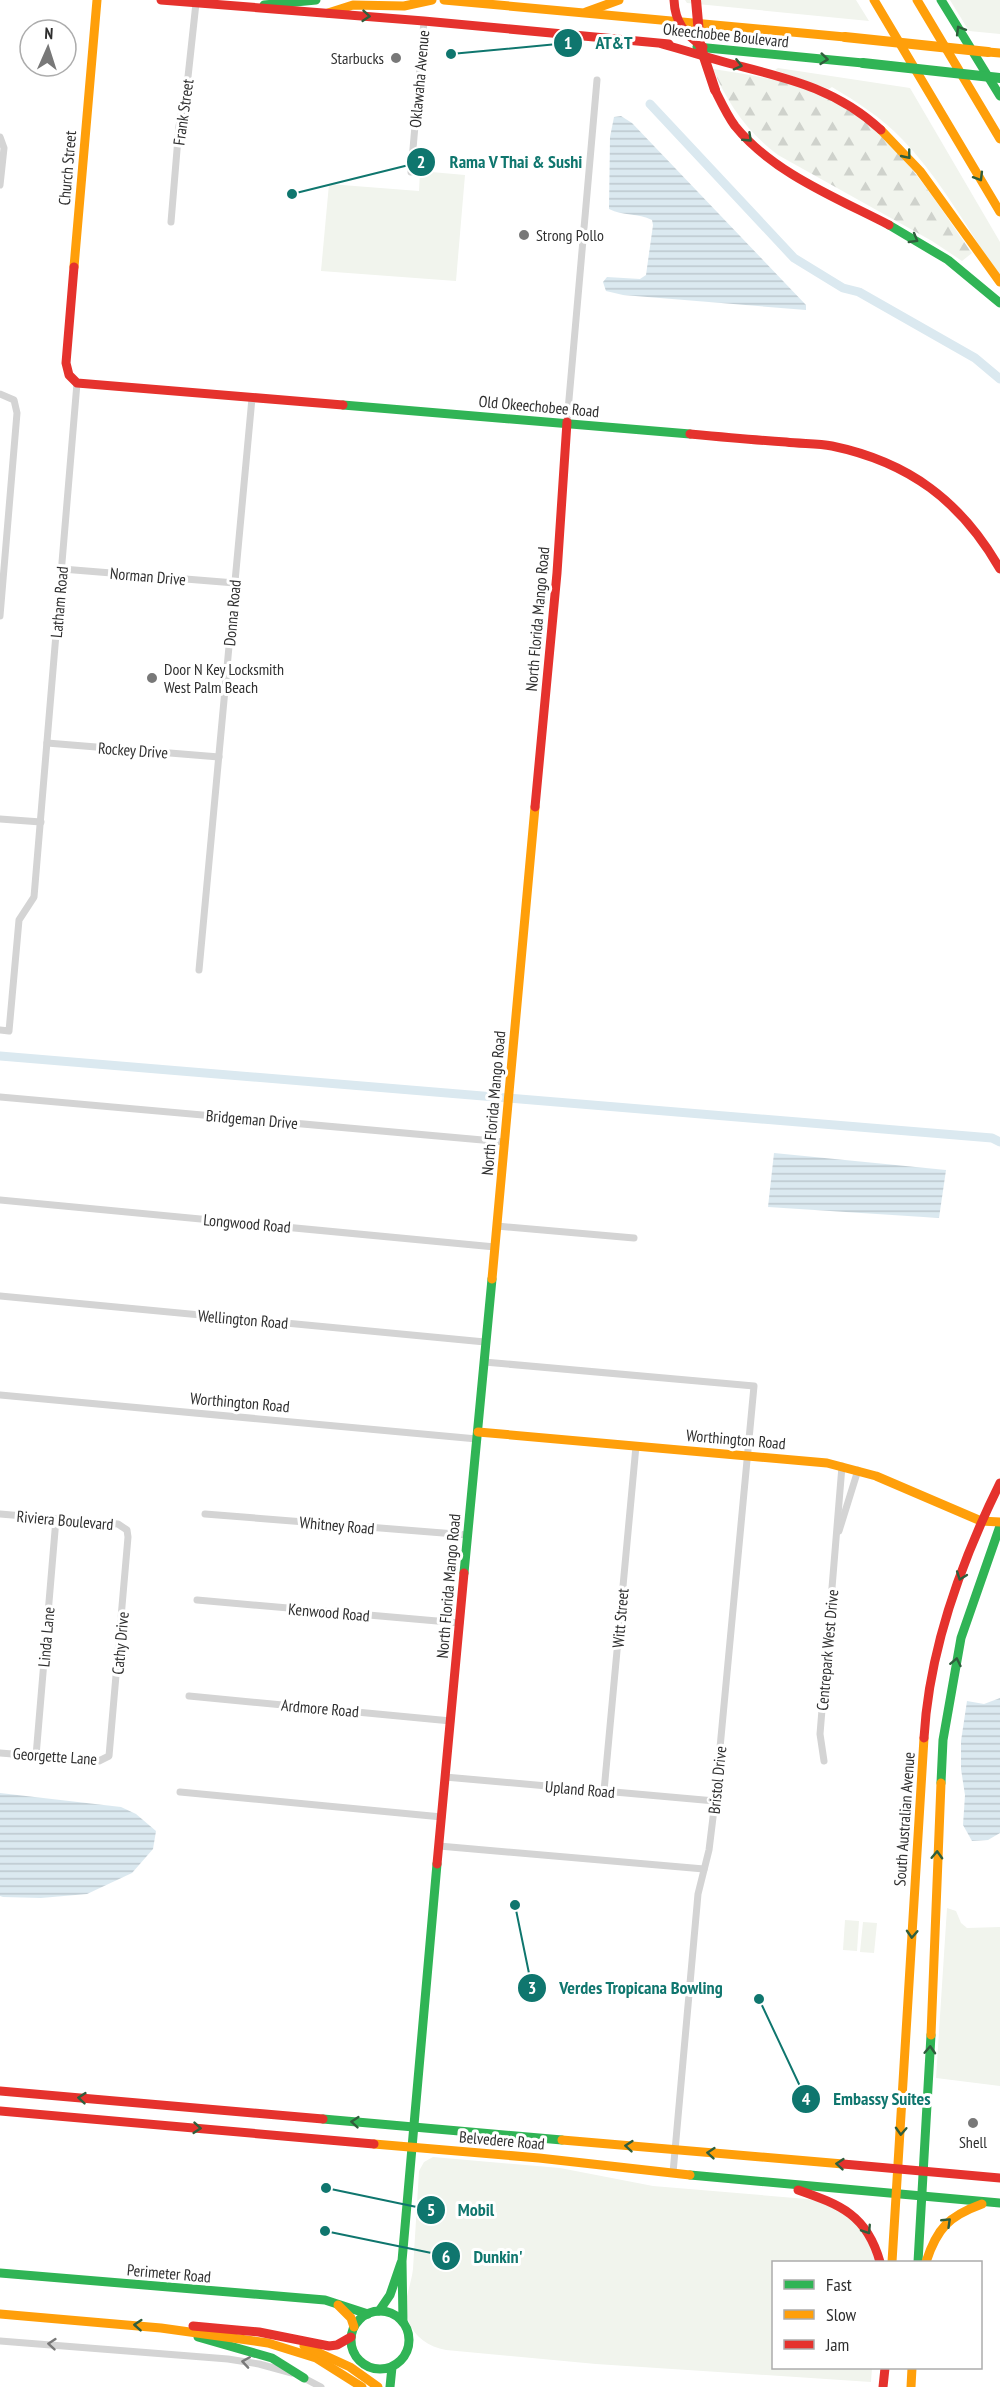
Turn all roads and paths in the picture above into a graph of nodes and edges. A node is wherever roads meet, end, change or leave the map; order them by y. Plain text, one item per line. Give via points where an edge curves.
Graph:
1 (97, 0) edge
2 (161, 0) edge
3 (316, 0) edge
4 (432, 0) edge
5 (444, 0) edge
6 (619, 0) edge
7 (674, 0) edge
8 (696, 0) edge
9 (874, 0) edge
10 (917, 0) edge
11 (941, 0) edge
12 (196, 3) junction
13 (251, 7) junction
14 (586, 12) junction
15 (328, 13) junction
16 (676, 20) junction
17 (424, 21) junction
18 (662, 44) junction
19 (703, 47) junction
20 (1000, 53) edge
21 (1000, 78) edge
22 (597, 80) dead end
23 (1000, 96) edge
24 (1, 138) edge
25 (1000, 139) edge
26 (411, 172) dead end
27 (0, 185) edge
28 (1000, 212) edge
29 (171, 222) dead end
30 (1000, 282) edge
31 (1000, 303) edge
32 (77, 383) junction
33 (0, 394) edge
34 (252, 398) junction
35 (567, 422) junction
36 (62, 569) junction
37 (1000, 569) edge
38 (235, 583) junction
39 (0, 616) edge
40 (47, 743) junction
41 (219, 756) junction
42 (0, 819) edge
43 (41, 822) junction
44 (199, 970) dead end
45 (0, 1030) edge
46 (0, 1097) edge
47 (505, 1142) junction
48 (0, 1200) edge
49 (497, 1226) junction
50 (634, 1238) dead end
51 (495, 1247) junction
52 (0, 1296) edge
53 (485, 1342) junction
54 (484, 1362) junction
55 (0, 1395) edge
56 (478, 1435) junction
57 (636, 1446) junction
58 (747, 1455) junction
59 (842, 1466) junction
60 (858, 1470) junction
61 (1000, 1483) edge
62 (0, 1514) edge
63 (206, 1514) dead end
64 (56, 1519) junction
65 (981, 1521) junction
66 (127, 1530) joint
67 (999, 1531) edge
68 (468, 1535) junction
69 (836, 1539) junction
70 (197, 1600) dead end
71 (460, 1623) junction
72 (189, 1696) dead end
73 (451, 1720) junction
74 (0, 1753) edge
75 (36, 1756) junction
76 (109, 1756) joint
77 (824, 1761) dead end
78 (445, 1778) junction
79 (604, 1791) junction
80 (180, 1792) dead end
81 (715, 1801) junction
82 (442, 1817) junction
83 (439, 1846) junction
84 (704, 1869) junction
85 (0, 2091) edge
86 (0, 2111) edge
87 (413, 2127) junction
88 (411, 2147) junction
89 (675, 2150) junction
90 (898, 2169) junction
91 (924, 2172) junction
92 (673, 2173) junction
93 (1000, 2178) edge
94 (781, 2184) junction
95 (897, 2194) junction
96 (922, 2196) junction
97 (987, 2202) junction
98 (1000, 2203) edge
99 (402, 2261) junction
100 (880, 2261) edge
101 (892, 2261) edge
102 (918, 2261) edge
103 (926, 2261) edge
104 (0, 2274) edge
105 (336, 2304) junction
106 (374, 2313) junction
107 (0, 2314) edge
108 (403, 2322) junction
109 (165, 2327) junction
110 (353, 2332) junction
111 (294, 2340) junction
112 (0, 2341) edge
113 (392, 2367) junction
114 (885, 2369) edge
115 (912, 2369) edge
116 (304, 2378) junction
117 (321, 2387) edge
118 (362, 2387) edge
119 (378, 2387) edge
120 (390, 2387) edge
121 (884, 2387) edge
122 (911, 2387) edge

1 - 32 main road, Church Street via 66,370
2 - 12 main road, Okeechobee Boulevard
3 - 13 main road
4 - 15 main road via 401,6 340,4
5 - 14 main road, Okeechobee Boulevard
6 - 14 main road
7 - 16 main road
8 -> 31 main road, bridge via 700,45 715,90 737,128 803,180 941,255 975,278
9 -> 28 main road
10 - 25 main road
23 -> 11 main road
12 - 13 main road, Okeechobee Boulevard
12 - 29 street, Frank Street
13 - 15 main road, Okeechobee Boulevard
14 - 16 main road, Okeechobee Boulevard
15 -> 17 main road, Okeechobee Boulevard
16 - 19 main road via 683,33
16 - 20 main road, Okeechobee Boulevard, bridge
17 - 18 main road, Okeechobee Boulevard
17 - 26 street, Oklawaha Avenue
18 - 19 main road, Okeechobee Boulevard
18 -> 30 main road via 814,87 863,113 901,147
19 -> 21 main road, Okeechobee Boulevard, bridge
22 - 35 street, North Florida Mango Road
24 - 27 street via 4,148
32 - 34 main road, Old Okeechobee Road
32 - 36 street, Latham Road
33 - 39 street via 14,400 17,413
34 - 35 main road, Old Okeechobee Road
34 - 38 street, Donna Road
35 - 37 main road, Old Okeechobee Road via 830,446 873,457 938,491 968,520
35 - 47 main road, North Florida Mango Road
36 - 38 street, Norman Drive
36 - 40 street, Latham Road
38 - 41 street, Donna Road
40 - 41 street, Rockey Drive
40 - 43 street, Latham Road
41 - 44 street, Donna Road
42 - 43 street
43 - 45 street, Latham Road via 34,897 19,920 9,1031
46 - 47 street, Bridgeman Drive
47 - 49 main road, North Florida Mango Road
48 - 51 street, Longwood Road
49 - 50 street
49 - 51 main road, North Florida Mango Road
51 - 53 main road, North Florida Mango Road
52 - 53 street, Wellington Road
53 - 54 main road, North Florida Mango Road
54 - 56 main road, North Florida Mango Road
54 - 58 street, Bristol Drive via 754,1386
55 - 56 street, Worthington Road
56 - 57 main road, Worthington Road
56 - 68 main road, North Florida Mango Road
57 - 58 main road, Worthington Road
57 - 79 street, Witt Street
58 - 59 main road, Worthington Road
58 - 81 street, Bristol Drive
59 - 60 main road, Worthington Road
59 - 69 street, Centrepark West Drive
60 - 65 main road, Worthington Road
60 - 69 street, Centrepark West Drive
61 - 65 main road, South Australian Avenue
62 - 64 street, Riviera Boulevard
63 - 68 street, Whitney Road
64 - 66 street, Riviera Boulevard via 118,1524
64 - 75 street, Linda Lane
65 - 67 main road
65 -> 90 main road, South Australian Avenue via 953,1595 933,1671 924,1731
66 - 76 street, Cathy Drive
91 -> 67 main road, South Australian Avenue via 943,1740 960,1638
68 - 71 main road, North Florida Mango Road
69 - 77 street, Centrepark West Drive via 820,1734
70 - 71 street, Kenwood Road
71 - 73 main road, North Florida Mango Road
72 - 73 street, Ardmore Road
73 - 78 main road, North Florida Mango Road
74 - 75 street, Georgette Lane
75 - 76 street, Georgette Lane via 99,1761
78 - 79 street, Upland Road
78 - 82 main road, North Florida Mango Road
79 - 81 street, Upland Road
80 - 82 street
81 - 84 street, Bristol Drive
82 - 83 main road, North Florida Mango Road
83 - 84 street
83 - 87 main road, North Florida Mango Road
84 - 89 street, Bristol Drive via 698,1894
87 -> 85 main road, Belvedere Road
86 -> 88 main road, Belvedere Road
87 - 88 main road
89 -> 87 main road, Belvedere Road
88 - 92 main road, Belvedere Road
88 - 99 main road
90 -> 89 main road, Belvedere Road
89 - 92 street, Bristol Drive
90 - 91 main road, Belvedere Road
90 - 95 main road, South Australian Avenue
91 - 93 main road, Belvedere Road
91 - 96 main road, South Australian Avenue
92 - 94 main road, Belvedere Road
94 - 95 main road, Belvedere Road
94 -> 100 main road via 850,2211 870,2234
95 - 96 main road, Belvedere Road
95 - 101 main road, South Australian Avenue
96 - 97 main road, Belvedere Road
96 - 102 main road, South Australian Avenue
97 - 98 main road, Belvedere Road
103 -> 97 main road via 933,2239 946,2222 961,2211
99 - 106 main road via 389,2298
99 - 108 main road
104 - 105 main road, Perimeter Road
105 - 106 main road, Perimeter Road
105 - 110 main road via 351,2318
106 - 108 main road, Perimeter Road via 392,2314
106 - 110 main road
109 -> 107 main road
108 - 113 main road via 410,2338 408,2349
109 - 111 main road via 246,2330
109 - 116 main road via 272,2358
109 - 118 main road via 286,2347 328,2364
110 - 111 main road via 337,2345
110 - 113 main road via 352,2346 360,2361 375,2369
111 - 119 main road via 350,2367
116 -> 112 street via 244,2361
113 - 120 main road
114 - 121 main road
115 - 122 main road
116 - 117 street

